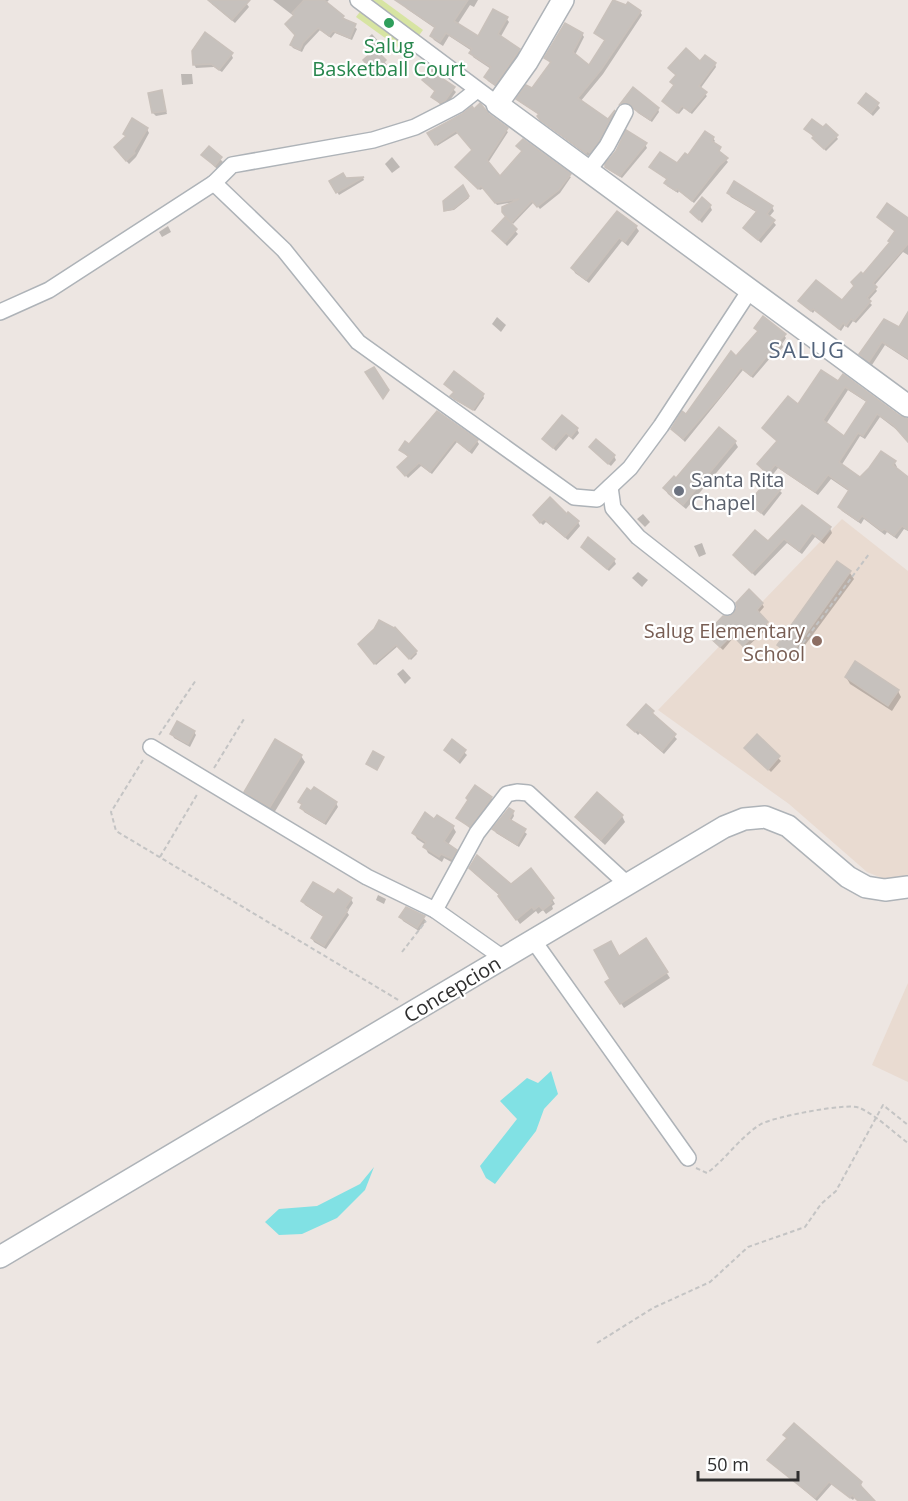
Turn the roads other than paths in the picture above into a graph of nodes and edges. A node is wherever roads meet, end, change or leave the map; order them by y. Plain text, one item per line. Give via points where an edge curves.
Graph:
1 (358, 0) edge
2 (563, 0) edge
3 (477, 90) junction
4 (497, 104) junction
5 (625, 112) dead end
6 (588, 171) junction
7 (214, 183) junction
8 (750, 290) junction
9 (0, 312) edge
10 (908, 406) edge
11 (610, 487) junction
12 (727, 607) dead end
13 (151, 747) road end
14 (627, 884) junction
15 (908, 887) edge
16 (435, 910) junction
17 (533, 940) junction
18 (503, 958) junction
19 (688, 1158) road end
20 (0, 1257) edge

1 - 3 street
2 - 4 main road
3 - 4 street
3 - 7 street via 458,105 415,127 373,140 232,165
4 - 6 main road
5 - 6 street
6 - 8 main road
7 - 9 street via 49,290
7 - 11 street via 284,250 358,342 574,497 597,499
8 - 10 main road
8 - 11 street via 661,426 630,468
11 - 12 street via 613,508 638,537
13 - 16 street via 367,877
14 - 15 main road, Concepcion via 724,827 744,819 765,817 788,826 848,877 866,887
14 - 16 street via 528,793 517,792 507,794 477,833
14 - 17 main road, Concepcion
16 - 18 street
17 - 18 main road, Concepcion
17 - 19 street
18 - 20 main road, Concepcion

